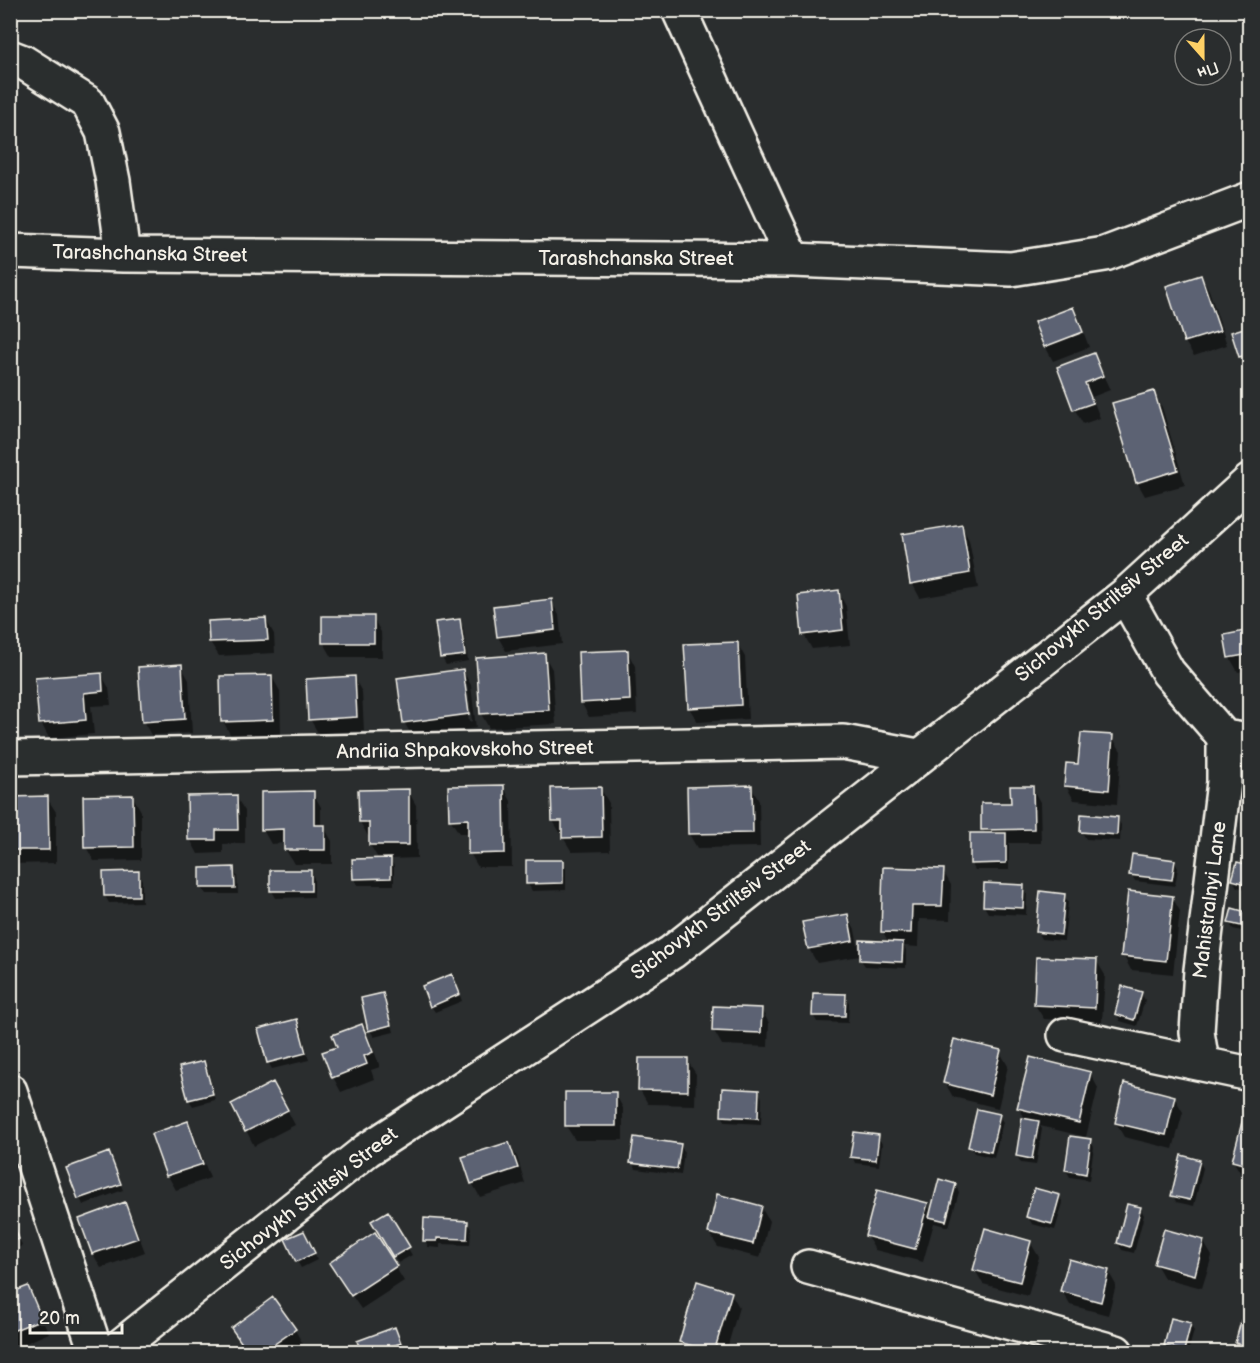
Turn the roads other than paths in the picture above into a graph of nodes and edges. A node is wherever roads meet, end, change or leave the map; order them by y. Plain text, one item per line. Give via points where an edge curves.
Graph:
1 (679, 10) edge
2 (10, 57) edge
3 (1250, 199) edge
4 (10, 251) edge
5 (123, 255) junction
6 (793, 260) junction
7 (1250, 481) edge
8 (1125, 595) junction
9 (1237, 739) edge
10 (918, 756) junction
11 (10, 758) edge
12 (1065, 1035) dead end
13 (1202, 1063) junction
14 (1250, 1074) edge
15 (10, 1091) edge
16 (808, 1267) dead end
17 (96, 1353) edge
18 (113, 1353) edge
19 (1116, 1353) edge

1 - 6 street
2 - 5 street via 88,104 103,132
3 - 6 street, Tarashchanska Street via 1105,254 1011,269
4 - 5 street, Tarashchanska Street
5 - 6 street, Tarashchanska Street
7 - 8 street, Sichovykh Striltsiv Street
8 - 9 street via 1168,672
8 - 10 street, Sichovykh Striltsiv Street
9 - 13 street, Mahistralnyi Lane via 1224,782 1201,970 1197,1032
10 - 11 street, Andriia Shpakovskoho Street via 843,742
10 - 18 street, Sichovykh Striltsiv Street via 672,952 367,1150
12 - 13 street
13 - 14 street
15 - 17 street
16 - 19 street

